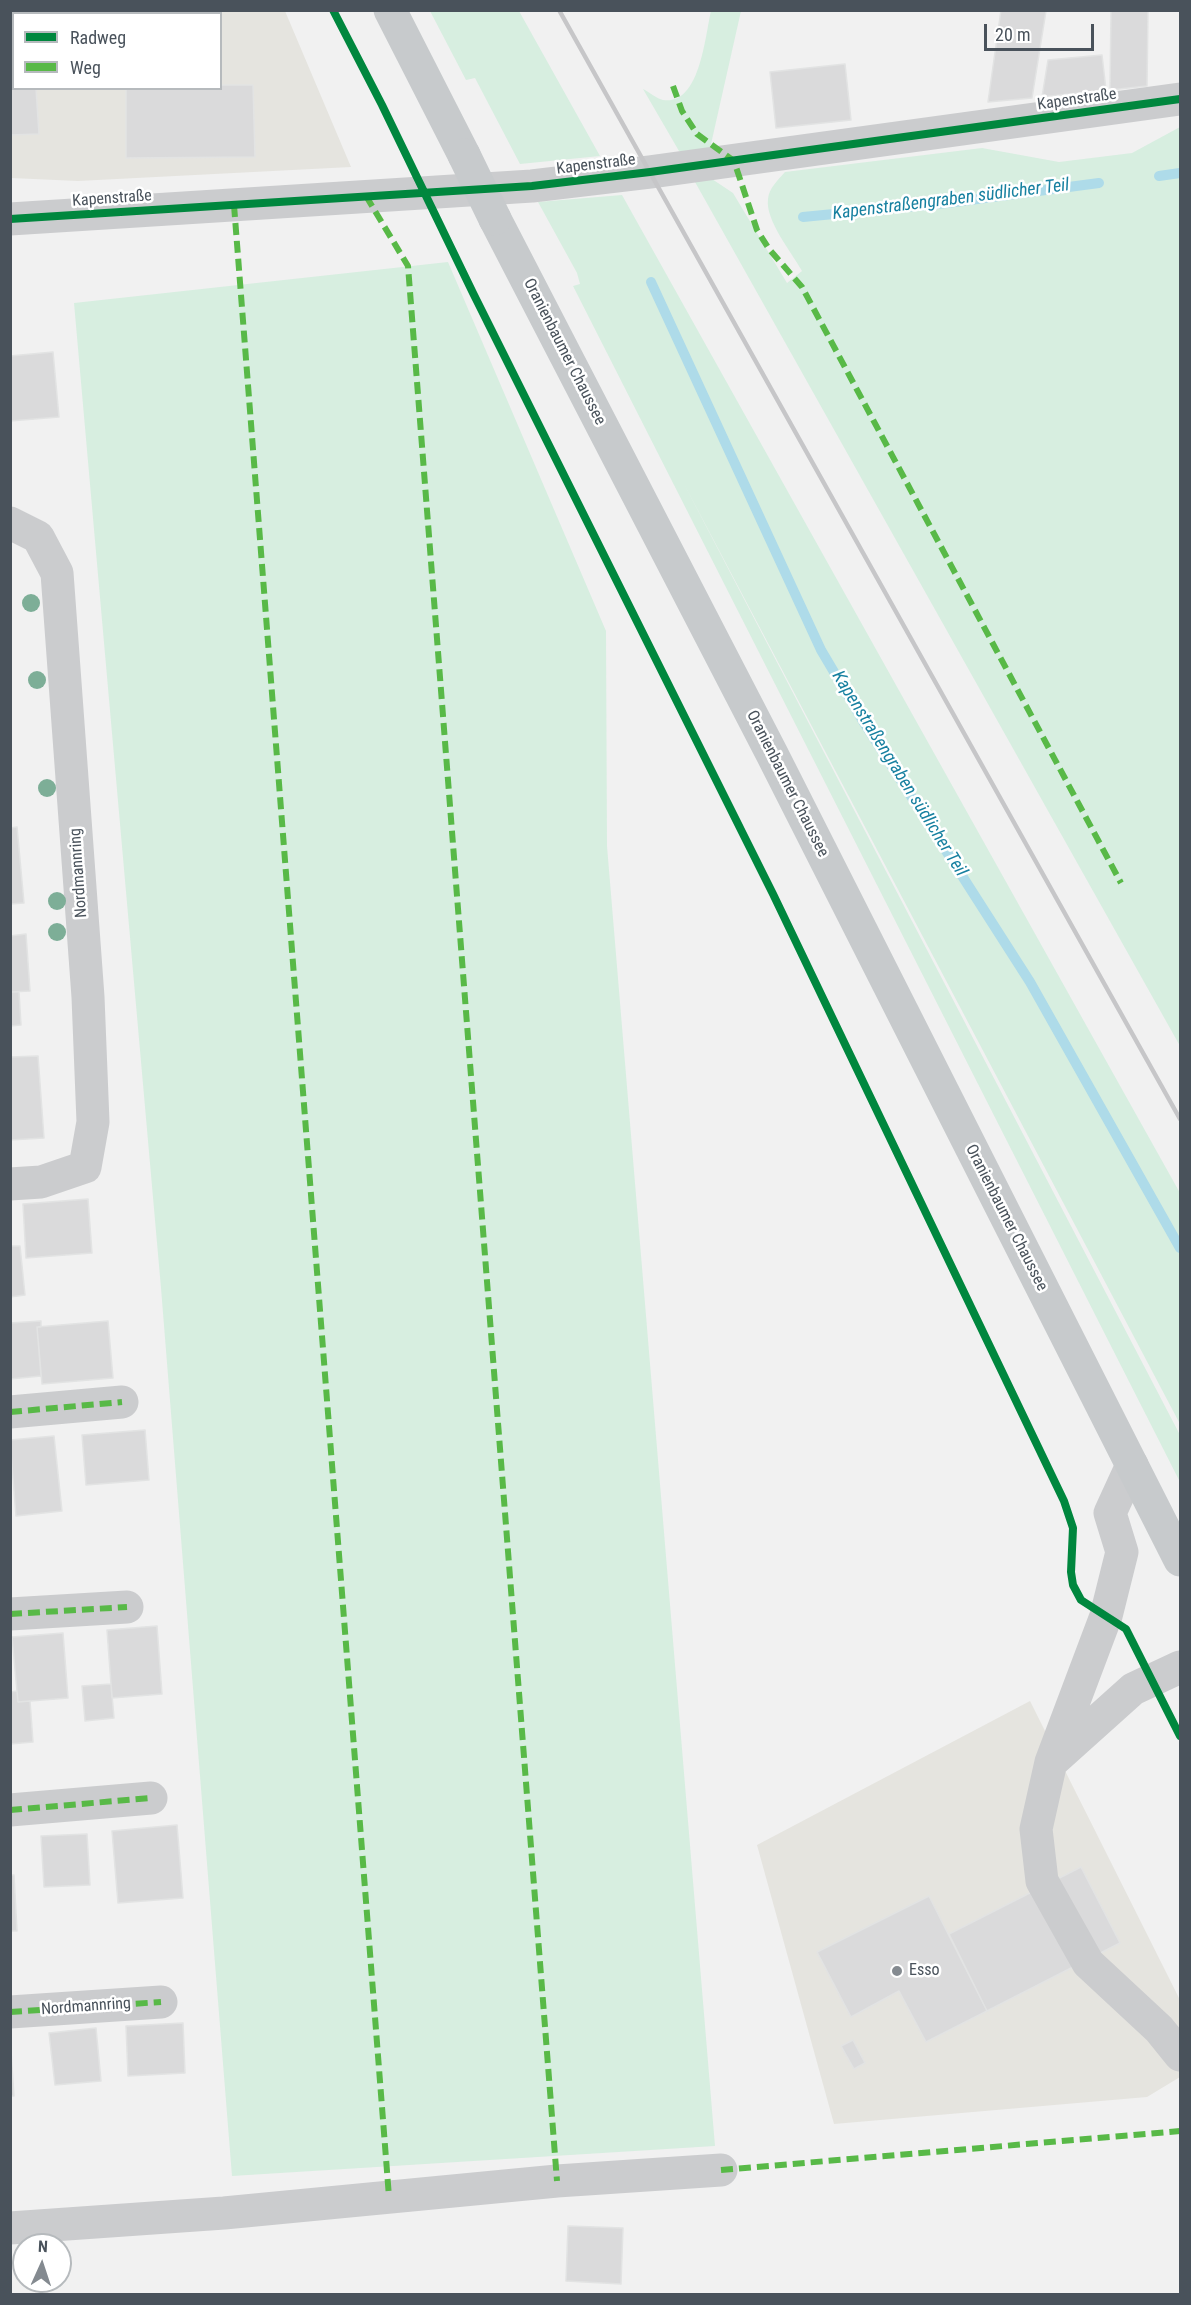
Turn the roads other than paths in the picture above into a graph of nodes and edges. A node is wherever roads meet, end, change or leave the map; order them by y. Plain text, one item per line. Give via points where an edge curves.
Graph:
1 (390, 10) edge
2 (1180, 99) edge
3 (10, 219) edge
4 (10, 523) edge
5 (10, 1184) edge
6 (122, 1402) dead end
7 (10, 1412) edge
8 (1132, 1465) junction
9 (1180, 1560) edge
10 (127, 1607) dead end
11 (10, 1614) edge
12 (1180, 1667) edge
13 (1051, 1762) junction
14 (151, 1798) dead end
15 (10, 1810) edge
16 (160, 2002) dead end
17 (10, 2012) edge
18 (1180, 2055) edge
19 (721, 2170) dead end
20 (10, 2228) edge

1 - 8 main road, Oranienbaumer Chaussee, bridge
2 - 3 street, Kapenstraße via 532,186
4 - 5 street, Nordmannring via 38,537 57,573 88,997 93,1122 85,1167 41,1182
6 - 7 street
8 - 9 main road, Oranienbaumer Chaussee
8 - 13 street via 1110,1513 1122,1552 1106,1616
10 - 11 street
12 - 13 street via 1133,1689
13 - 18 street via 1036,1829 1042,1881 1088,1963 1159,2029
14 - 15 street
16 - 17 street, Nordmannring
19 - 20 street

